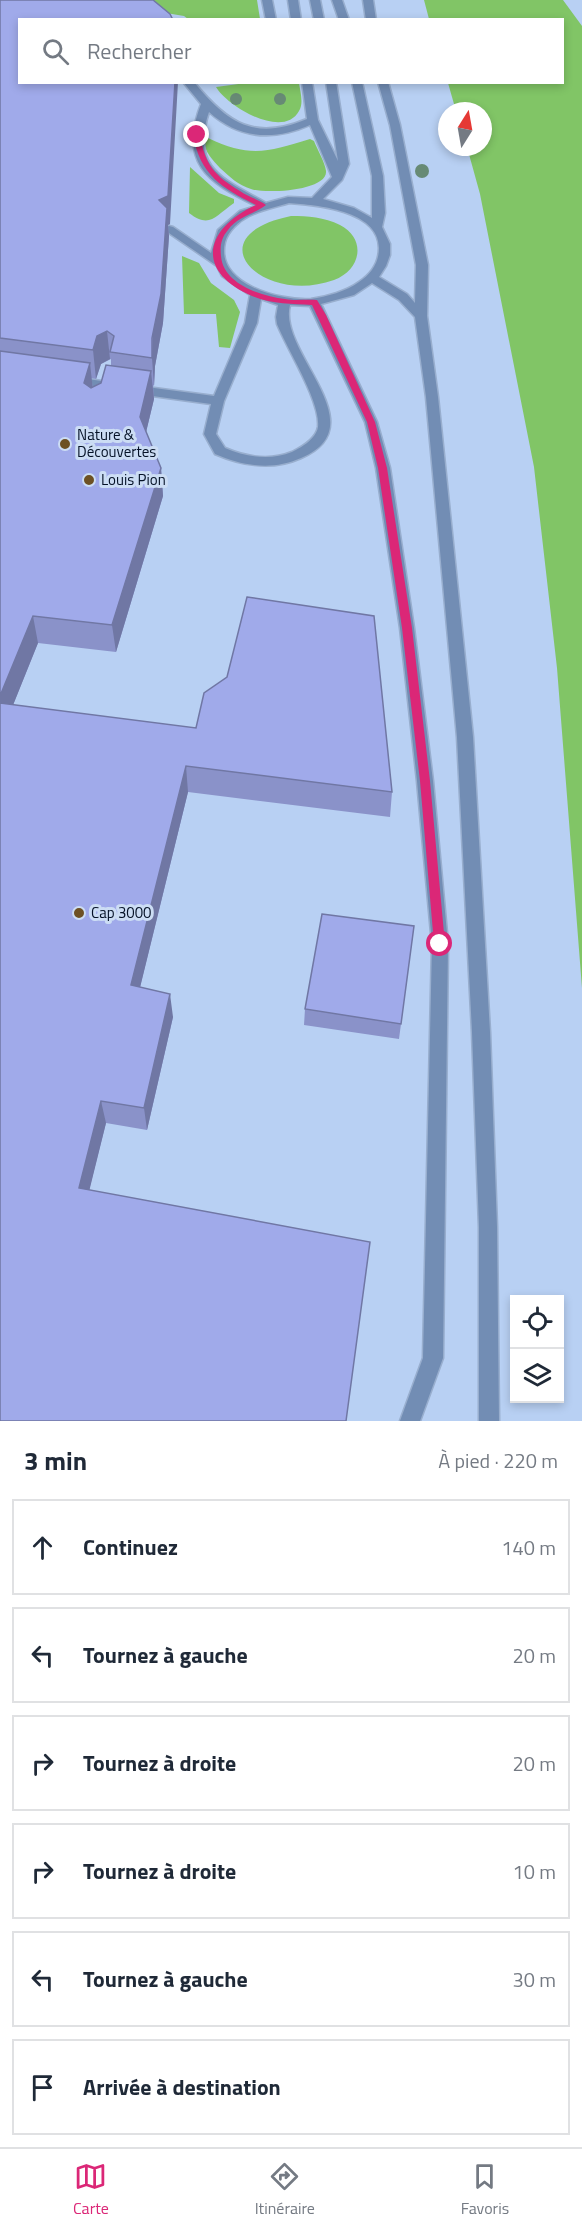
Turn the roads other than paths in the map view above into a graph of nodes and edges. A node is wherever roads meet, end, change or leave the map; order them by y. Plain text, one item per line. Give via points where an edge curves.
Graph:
1 (267, 0) edge
2 (293, 0) edge
3 (315, 0) edge
4 (338, 0) edge
5 (347, 0) edge
6 (368, 0) edge
7 (343, 17) edge
8 (272, 18) edge
9 (296, 18) edge
10 (319, 18) edge
11 (370, 18) edge
12 (190, 84) edge
13 (307, 84) edge
14 (331, 84) edge
15 (357, 84) edge
16 (384, 84) edge
17 (206, 105) junction
18 (313, 120) junction
19 (338, 178) junction
20 (315, 201) junction
21 (262, 205) junction
22 (376, 228) junction
23 (169, 229) edge
24 (218, 262) junction
25 (372, 278) junction
26 (256, 295) junction
27 (285, 302) junction
28 (314, 302) junction
29 (421, 316) junction
30 (58, 379) edge
31 (105, 380) junction
32 (218, 401) junction
33 (98, 402) edge
34 (410, 1421) edge
35 (489, 1421) edge

1 - 8 street
2 - 9 street
3 - 10 street
4 - 7 street
5 - 7 street
6 - 11 street
12 - 17 street
13 - 18 street
14 - 19 street via 344,164
15 - 22 street via 379,190 381,215
16 - 29 street via 422,265
17 - 18 street via 223,120 263,134 297,128
17 - 21 street via 197,135 200,156 215,176
18 - 19 street
19 - 20 street
20 - 21 street via 288,200
20 - 22 street via 362,215
21 - 24 street via 224,228 216,245
22 - 25 street via 384,243 385,259
23 - 24 street
24 - 26 street via 225,275
25 - 28 street via 340,297
25 - 29 street via 403,297
26 - 27 street
26 - 32 street via 251,323
27 - 28 street
27 - 32 street via 281,317 323,410 324,426 319,438 295,456 274,462 235,458 220,451 210,434
28 - 34 street via 371,422 382,468 407,628 440,944 433,1358
29 - 35 street via 466,749 488,1227
30 - 31 street
31 - 32 street
31 - 33 street

